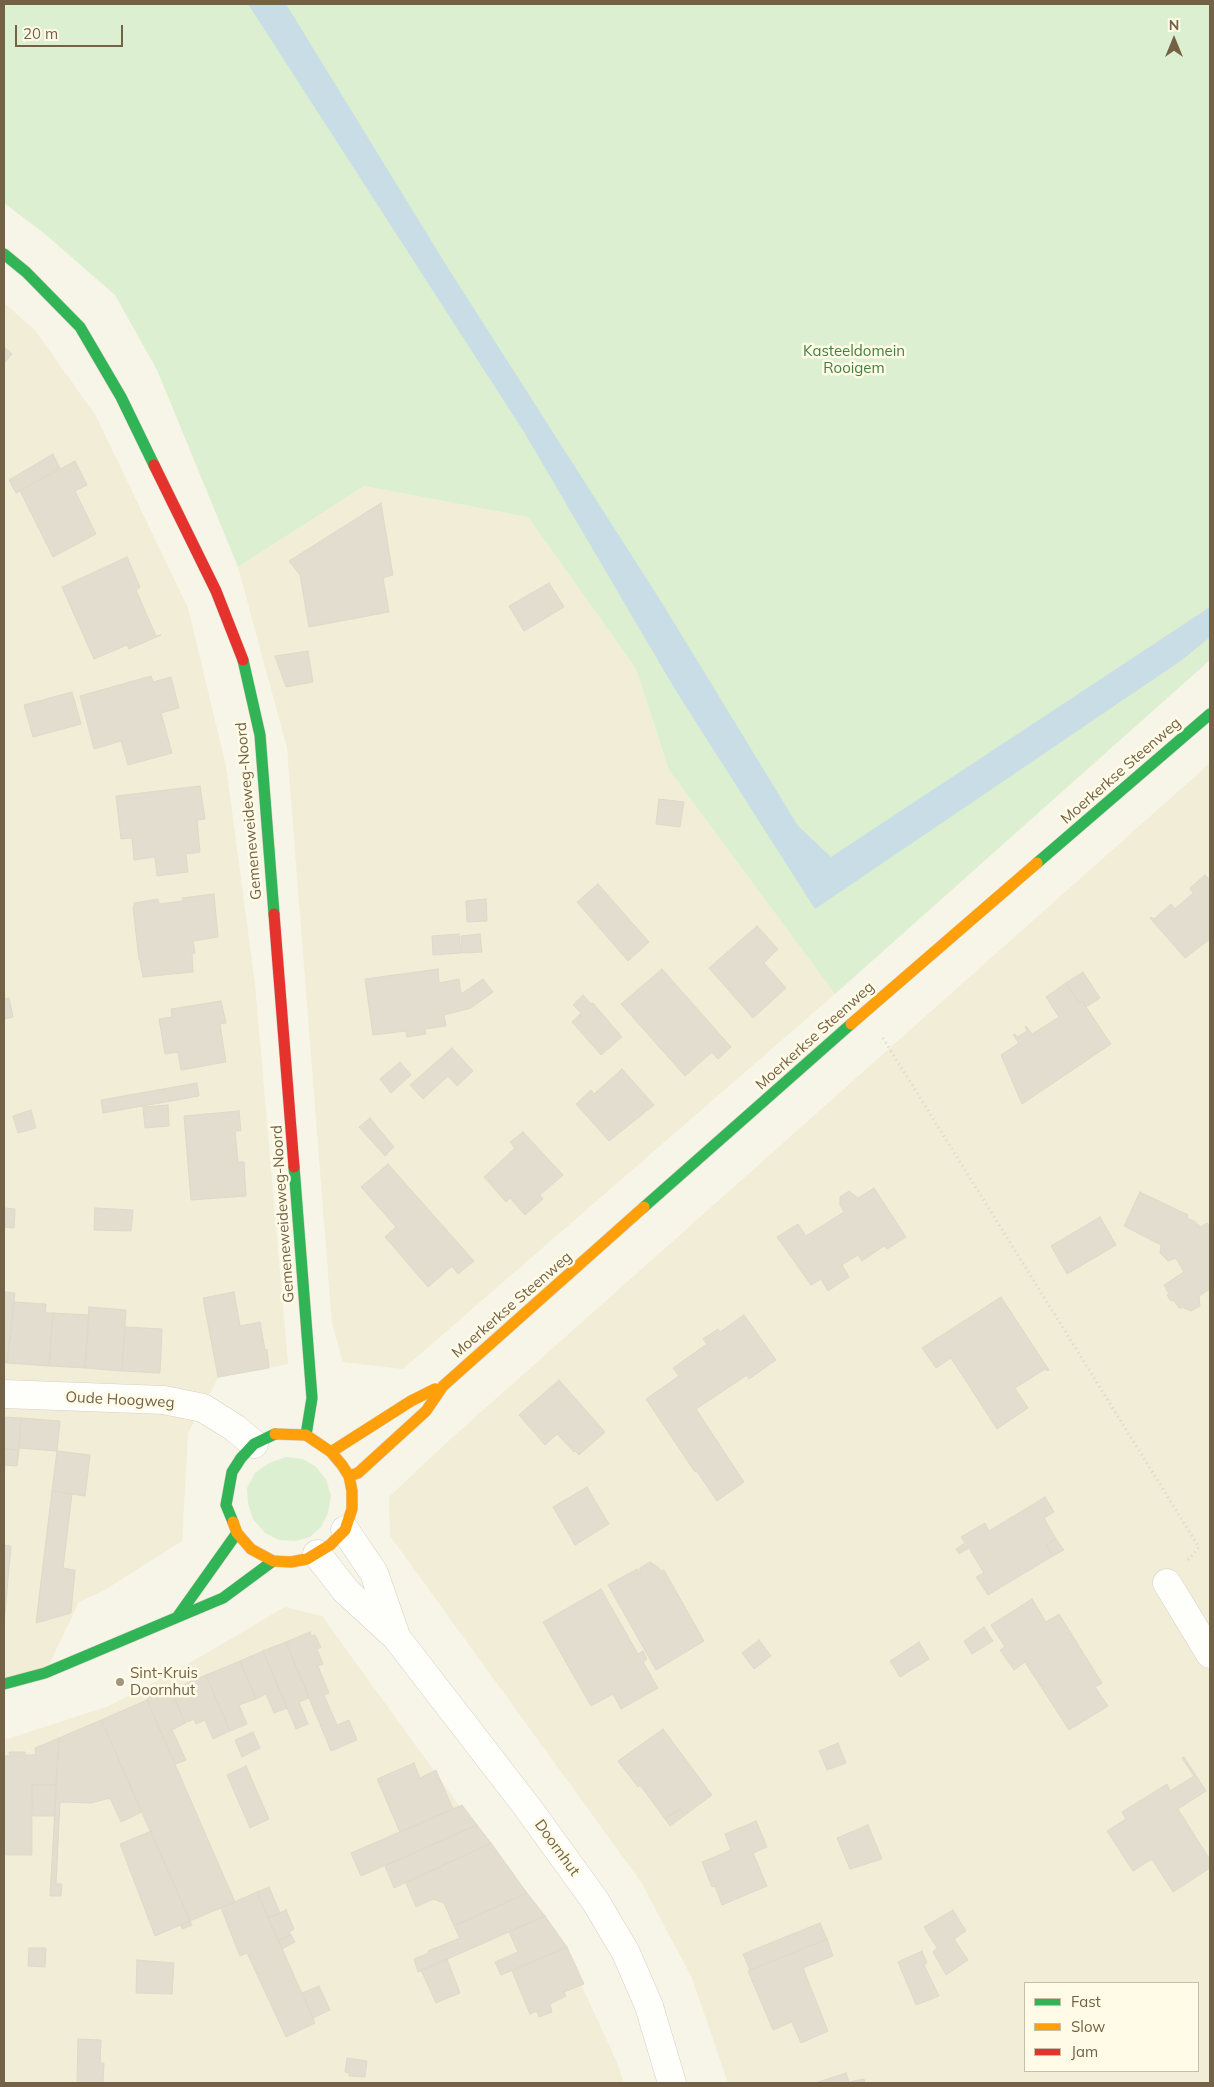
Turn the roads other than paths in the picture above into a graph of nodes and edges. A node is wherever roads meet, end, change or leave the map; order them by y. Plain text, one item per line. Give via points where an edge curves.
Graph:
1 (4, 254) edge
2 (1210, 714) edge
3 (443, 1386) junction
4 (4, 1394) edge
5 (306, 1435) junction
6 (254, 1444) junction
7 (331, 1452) junction
8 (349, 1476) junction
9 (345, 1530) junction
10 (237, 1532) junction
11 (317, 1554) junction
12 (273, 1561) junction
13 (1168, 1583) road end
14 (178, 1616) junction
15 (396, 1637) junction
16 (1210, 1654) edge
17 (4, 1684) edge
18 (672, 2083) edge

1 - 5 street, Gemeneweideweg-Noord via 80,327 121,397 216,591 243,661 260,735 310,1362 312,1398
2 - 3 street, Moerkerkse Steenweg via 864,1012
3 - 7 street, Moerkerkse Steenweg via 411,1400
3 - 8 street, Moerkerkse Steenweg via 426,1411 358,1473
4 - 6 street, Oude Hoogweg via 164,1400 203,1408
5 - 6 street via 275,1434
5 - 7 street
6 - 10 street via 241,1458 230,1481 226,1505
7 - 8 street
8 - 9 street via 352,1509
9 - 11 street
9 - 15 street, Doornhut via 374,1573
10 - 12 street via 251,1549
10 - 14 street
11 - 12 street via 307,1560
11 - 15 street, Doornhut via 346,1591
12 - 14 street via 223,1598
13 - 16 street
14 - 17 street via 45,1673
15 - 18 street, Doornhut via 596,1902 626,1953 648,2006

